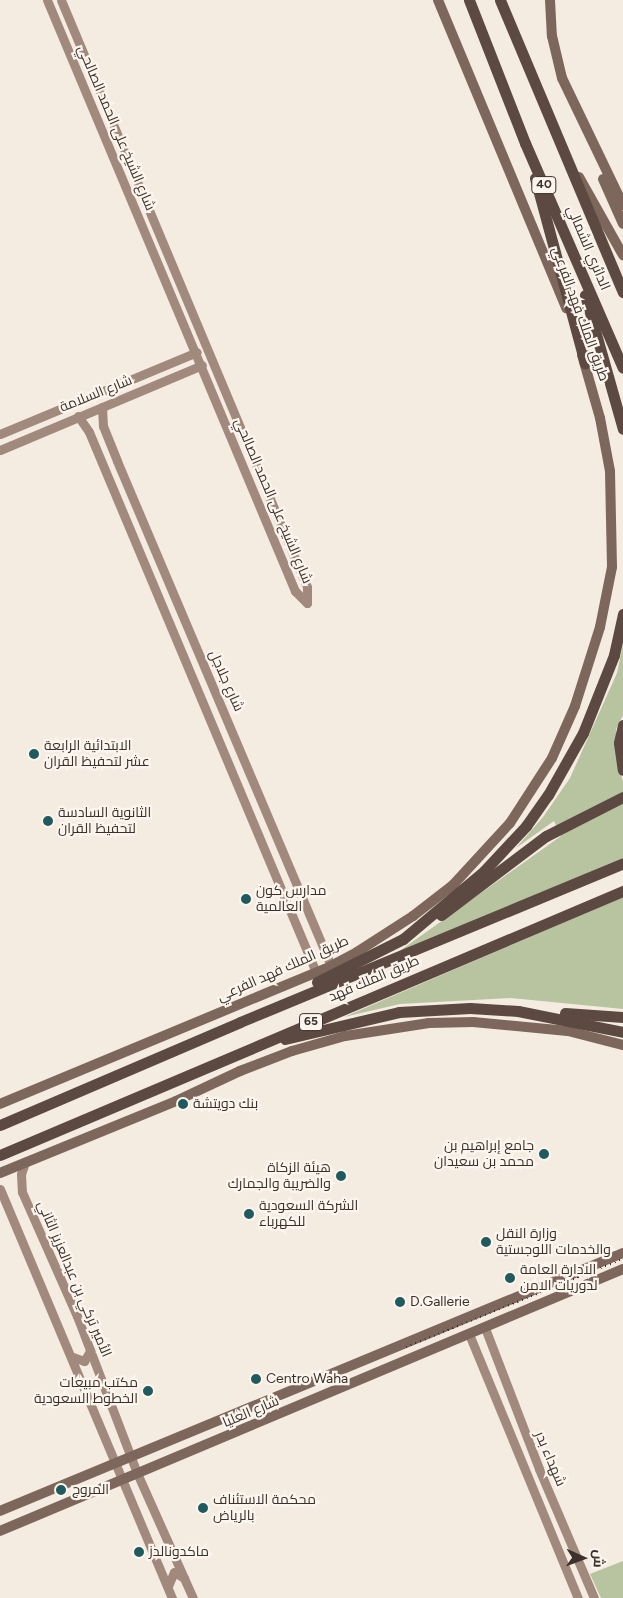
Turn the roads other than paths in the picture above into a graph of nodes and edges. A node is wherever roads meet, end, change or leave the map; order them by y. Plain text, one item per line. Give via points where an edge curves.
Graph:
1 (47, 0) edge
2 (61, 0) edge
3 (438, 0) edge
4 (469, 0) edge
5 (500, 0) edge
6 (550, 0) edge
7 (562, 78) junction
8 (525, 143) junction
9 (565, 152) junction
10 (623, 206) edge
11 (623, 224) edge
12 (567, 236) junction
13 (623, 255) edge
14 (622, 289) edge
15 (196, 352) junction
16 (169, 363) junction
17 (584, 363) junction
18 (202, 365) junction
19 (623, 368) edge
20 (173, 377) junction
21 (102, 407) junction
22 (78, 416) junction
23 (623, 429) edge
24 (0, 434) edge
25 (107, 437) junction
26 (93, 442) junction
27 (0, 450) edge
28 (623, 614) edge
29 (205, 667) junction
30 (189, 673) junction
31 (212, 683) junction
32 (195, 687) junction
33 (623, 726) edge
34 (623, 770) edge
35 (623, 798) edge
36 (623, 863) edge
37 (623, 891) edge
38 (318, 936) junction
39 (403, 939) junction
40 (303, 944) junction
41 (331, 966) junction
42 (316, 970) junction
43 (518, 1011) junction
44 (623, 1017) edge
45 (240, 1022) junction
46 (623, 1032) edge
47 (623, 1045) edge
48 (244, 1050) junction
49 (68, 1096) junction
50 (0, 1104) edge
51 (0, 1118) edge
52 (85, 1120) junction
53 (0, 1125) edge
54 (0, 1155) edge
55 (25, 1162) junction
56 (0, 1164) edge
57 (0, 1172) edge
58 (0, 1189) edge
59 (36, 1222) junction
60 (18, 1226) junction
61 (623, 1253) edge
62 (623, 1269) edge
63 (485, 1328) junction
64 (469, 1334) junction
65 (90, 1351) junction
66 (492, 1351) junction
67 (73, 1357) junction
68 (479, 1357) junction
69 (502, 1378) junction
70 (489, 1380) junction
71 (132, 1455) junction
72 (114, 1462) junction
73 (137, 1474) junction
74 (142, 1484) junction
75 (124, 1485) junction
76 (0, 1511) edge
77 (0, 1531) edge
78 (185, 1578) junction
79 (168, 1587) junction
80 (593, 1597) edge
81 (172, 1598) edge
82 (193, 1598) edge
83 (578, 1598) edge

1 - 15 street, شارع الشيخ على الحمد الصالحي
2 - 18 street, شارع الشيخ على الحمد الصالحي via 307,586 307,602 295,591
3 - 17 main road, طريق الملك فهد الفرعي via 541,246
4 - 8 highway, الدائري الشمالي / 40
5 - 9 highway, الدائري الشمالي / 40
6 - 7 main road via 552,36
7 - 10 main road
7 - 11 main road
8 - 12 highway, الدائري الشمالي / 40
8 - 17 highway
9 - 13 main road
9 - 14 highway, الدائري الشمالي / 40
12 - 19 highway, الدائري الشمالي / 40
12 - 23 highway
15 - 16 street
15 - 18 street, شارع الشيخ على الحمد الصالحي
16 - 20 street via 176,368
16 - 24 street
17 - 41 main road, طريق الملك فهد الفرعي via 600,418 610,472 612,558 600,627 575,706 552,758 510,823 483,854 453,885 413,916
18 - 20 street, شارع السلامة
20 - 21 street, شارع السلامة
21 - 22 street, شارع السلامة
21 - 25 street, شارع جلاجل
22 - 26 street
22 - 27 street, شارع السلامة
25 - 26 street via 98,435
25 - 29 street, شارع جلاجل
26 - 30 street
28 - 39 highway via 614,655 598,701 548,795 526,826 484,871
29 - 30 street via 201,676
29 - 31 street, شارع جلاجل
30 - 32 street
31 - 32 street via 202,680
31 - 38 street, شارع جلاجل
32 - 40 street
33 - 34 highway via 619,743
35 - 39 highway via 546,836 455,907
36 - 45 highway, طريق الملك فهد / 65
37 - 48 highway, طريق الملك فهد / 65
38 - 40 street via 312,944
38 - 41 street, شارع جلاجل
39 - 45 highway
40 - 42 street
41 - 42 main road, طريق الملك فهد الفرعي
42 - 50 main road, طريق الملك فهد الفرعي
43 - 44 highway
43 - 46 highway
43 - 48 highway via 470,1008 399,1012
45 - 49 highway, طريق الملك فهد / 65
47 - 55 main road via 568,1032 473,1022 429,1023 345,1036 248,1068
48 - 52 highway, طريق الملك فهد / 65
49 - 51 highway
49 - 53 highway, طريق الملك فهد / 65
52 - 54 highway, طريق الملك فهد / 65
52 - 56 highway
55 - 57 main road
55 - 59 street, الأمير تركي بن عبدالعزيز الثاني via 21,1174 22,1192
58 - 60 street
59 - 60 street via 23,1205 18,1204 13,1208
59 - 65 street, الأمير تركي بن عبدالعزيز الثاني
60 - 67 street
61 - 71 main road, شارع العليا
62 - 63 main road, شارع العليا
63 - 64 main road, شارع العليا
63 - 66 street, شهداء بدر
64 - 68 street, شهداء بدر
64 - 73 main road, شارع العليا
65 - 67 street via 84,1361
65 - 71 street, الأمير تركي بن عبدالعزيز الثاني
66 - 68 street via 484,1350
66 - 69 street, شهداء بدر
67 - 72 street
68 - 70 street, شهداء بدر
69 - 70 street
69 - 80 street, شهداء بدر
70 - 83 street, شهداء بدر
71 - 72 main road, شارع العليا
71 - 73 street, الأمير تركي بن عبدالعزيز الثاني
72 - 75 street
72 - 76 main road, شارع العليا
73 - 74 street, الأمير تركي بن عبدالعزيز الثاني
73 - 75 main road, شارع العليا
74 - 75 street via 129,1481
74 - 78 street, الأمير تركي بن عبدالعزيز الثاني
75 - 77 main road, شارع العليا
75 - 79 street
78 - 79 street via 174,1572
78 - 82 street, الأمير تركي بن عبدالعزيز الثاني
79 - 81 street

